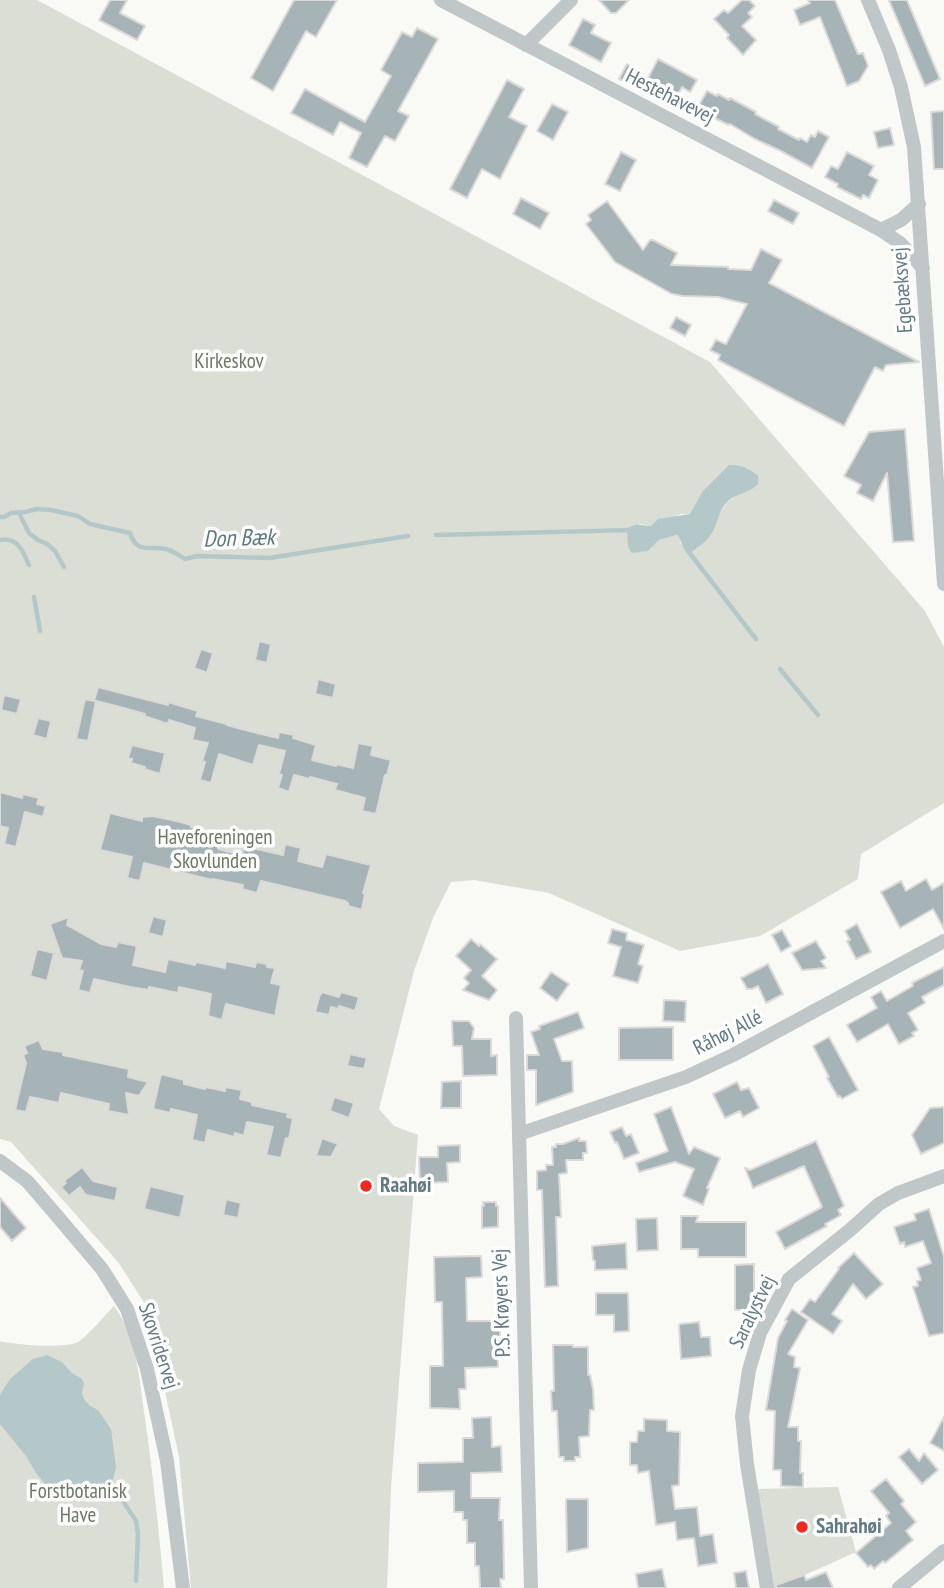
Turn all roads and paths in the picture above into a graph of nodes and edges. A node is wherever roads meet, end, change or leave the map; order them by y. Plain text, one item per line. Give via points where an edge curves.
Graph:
1 (441, 0) edge
2 (571, 0) edge
3 (868, 0) edge
4 (526, 45) junction
5 (919, 204) junction
6 (881, 230) junction
7 (923, 268) junction
8 (944, 584) edge
9 (944, 941) edge
10 (516, 1018) dead end
11 (519, 1134) junction
12 (0, 1161) edge
13 (944, 1176) edge
14 (944, 1551) edge
15 (183, 1588) edge
16 (531, 1588) edge
17 (767, 1588) edge
18 (899, 1588) edge

1 - 4 street, Hestehavevej
2 - 4 street
3 - 5 street, Egebæksvej via 901,88 914,148
4 - 6 street, Hestehavevej
5 - 6 street
5 - 7 street, Egebæksvej
6 - 7 street, Hestehavevej
7 - 8 street, Egebæksvej
9 - 11 street, Råhøj Allé via 695,1073
10 - 11 street, P.S. Krøyers Vej
11 - 16 street, P.S. Krøyers Vej
12 - 15 street, Skovridervej via 27,1181 52,1210 102,1269 127,1310 148,1369 167,1461
13 - 17 street, Saralystvej via 879,1204 789,1279 760,1334 742,1416
14 - 18 street

